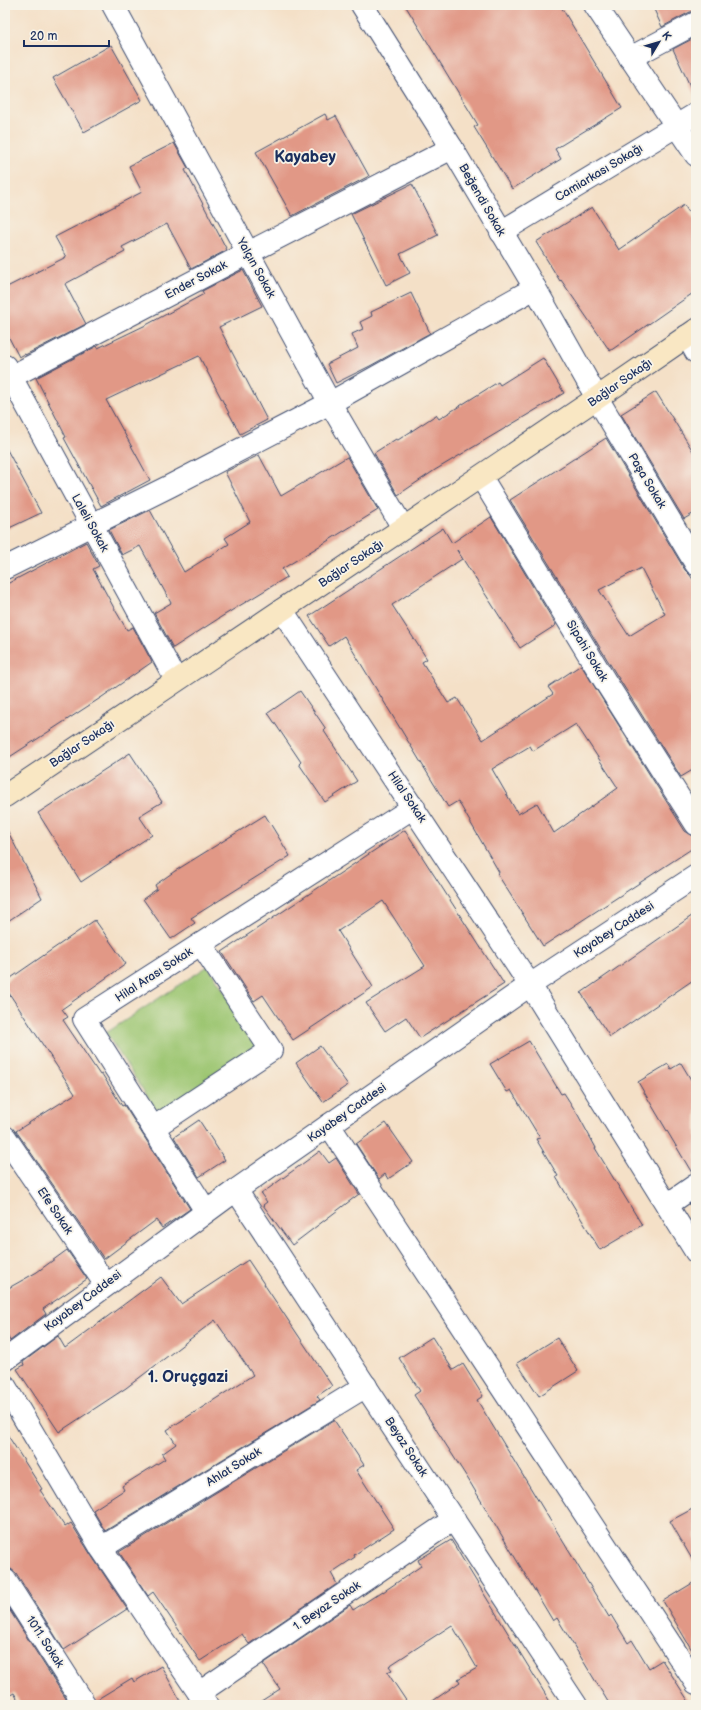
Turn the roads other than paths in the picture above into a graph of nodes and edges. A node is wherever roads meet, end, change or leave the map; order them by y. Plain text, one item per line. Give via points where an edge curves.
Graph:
1 (113, 5) edge
2 (362, 5) edge
3 (595, 5) edge
4 (696, 23) edge
5 (630, 58) junction
6 (696, 114) edge
7 (676, 126) junction
8 (452, 148) junction
9 (696, 155) edge
10 (501, 232) junction
11 (248, 253) junction
12 (535, 288) junction
13 (693, 339) edge
14 (7, 375) edge
15 (597, 398) junction
16 (330, 403) junction
17 (481, 477) junction
18 (91, 525) junction
19 (404, 528) junction
20 (696, 564) edge
21 (5, 568) edge
22 (282, 610) junction
23 (176, 680) junction
24 (5, 796) edge
25 (414, 807) junction
26 (696, 824) edge
27 (696, 876) edge
28 (201, 944) junction
29 (530, 985) junction
30 (329, 1125) junction
31 (153, 1128) junction
32 (5, 1137) edge
33 (696, 1185) edge
34 (236, 1190) junction
35 (666, 1205) junction
36 (206, 1211) junction
37 (696, 1252) edge
38 (106, 1285) junction
39 (5, 1360) edge
40 (5, 1386) edge
41 (366, 1386) junction
42 (454, 1519) junction
43 (101, 1548) junction
44 (5, 1580) edge
45 (696, 1683) edge
46 (203, 1699) edge
47 (85, 1705) edge
48 (576, 1705) edge

1 - 11 street, Yalçın Sokak
2 - 8 street, Beğendi Sokak
3 - 5 street
4 - 5 street
5 - 7 street
6 - 7 street, Camiarkası Sokağı
7 - 9 street
7 - 10 street, Camiarkası Sokağı
8 - 10 street, Beğendi Sokak
8 - 11 street, Ender Sokak
10 - 12 street, Beğendi Sokak
11 - 14 street, Ender Sokak
11 - 16 street, Yalçın Sokak
12 - 15 street, Beğendi Sokak
12 - 16 street
13 - 15 main road, Bağlar Sokağı
14 - 18 street, Laleli Sokak
15 - 17 main road, Bağlar Sokağı
15 - 20 street, Paşa Sokak
16 - 18 street
16 - 19 street, Yalçın Sokak
17 - 19 main road, Bağlar Sokağı
17 - 26 street, Sipahi Sokak via 605,681
18 - 21 street
18 - 23 street, Laleli Sokak
19 - 22 main road, Bağlar Sokağı
22 - 23 main road, Bağlar Sokağı
22 - 25 street, Hilal Sokak
23 - 24 main road, Bağlar Sokağı
25 - 28 street, Hilal Arası Sokak
25 - 29 street, Hilal Sokak
27 - 29 street, Kayabey Caddesi
28 - 31 street, Hilal Arası Sokak via 84,1019
28 - 31 street via 271,1050
29 - 30 street, Kayabey Caddesi
29 - 35 street, Hilal Sokak
30 - 34 street, Kayabey Caddesi
30 - 45 street
31 - 36 street, Hilal Arası Sokak
32 - 38 street, Efe Sokak
33 - 35 street
34 - 36 street, Kayabey Caddesi
34 - 41 street, Beyaz Sokak
35 - 37 street, Hilal Sokak
36 - 38 street, Kayabey Caddesi
38 - 39 street, Kayabey Caddesi
40 - 43 street
41 - 42 street, Beyaz Sokak
41 - 43 street, Ahlat Sokak
42 - 46 street, 1. Beyaz Sokak
42 - 48 street, Beyaz Sokak
43 - 46 street
44 - 47 street, 1011. Sokak

